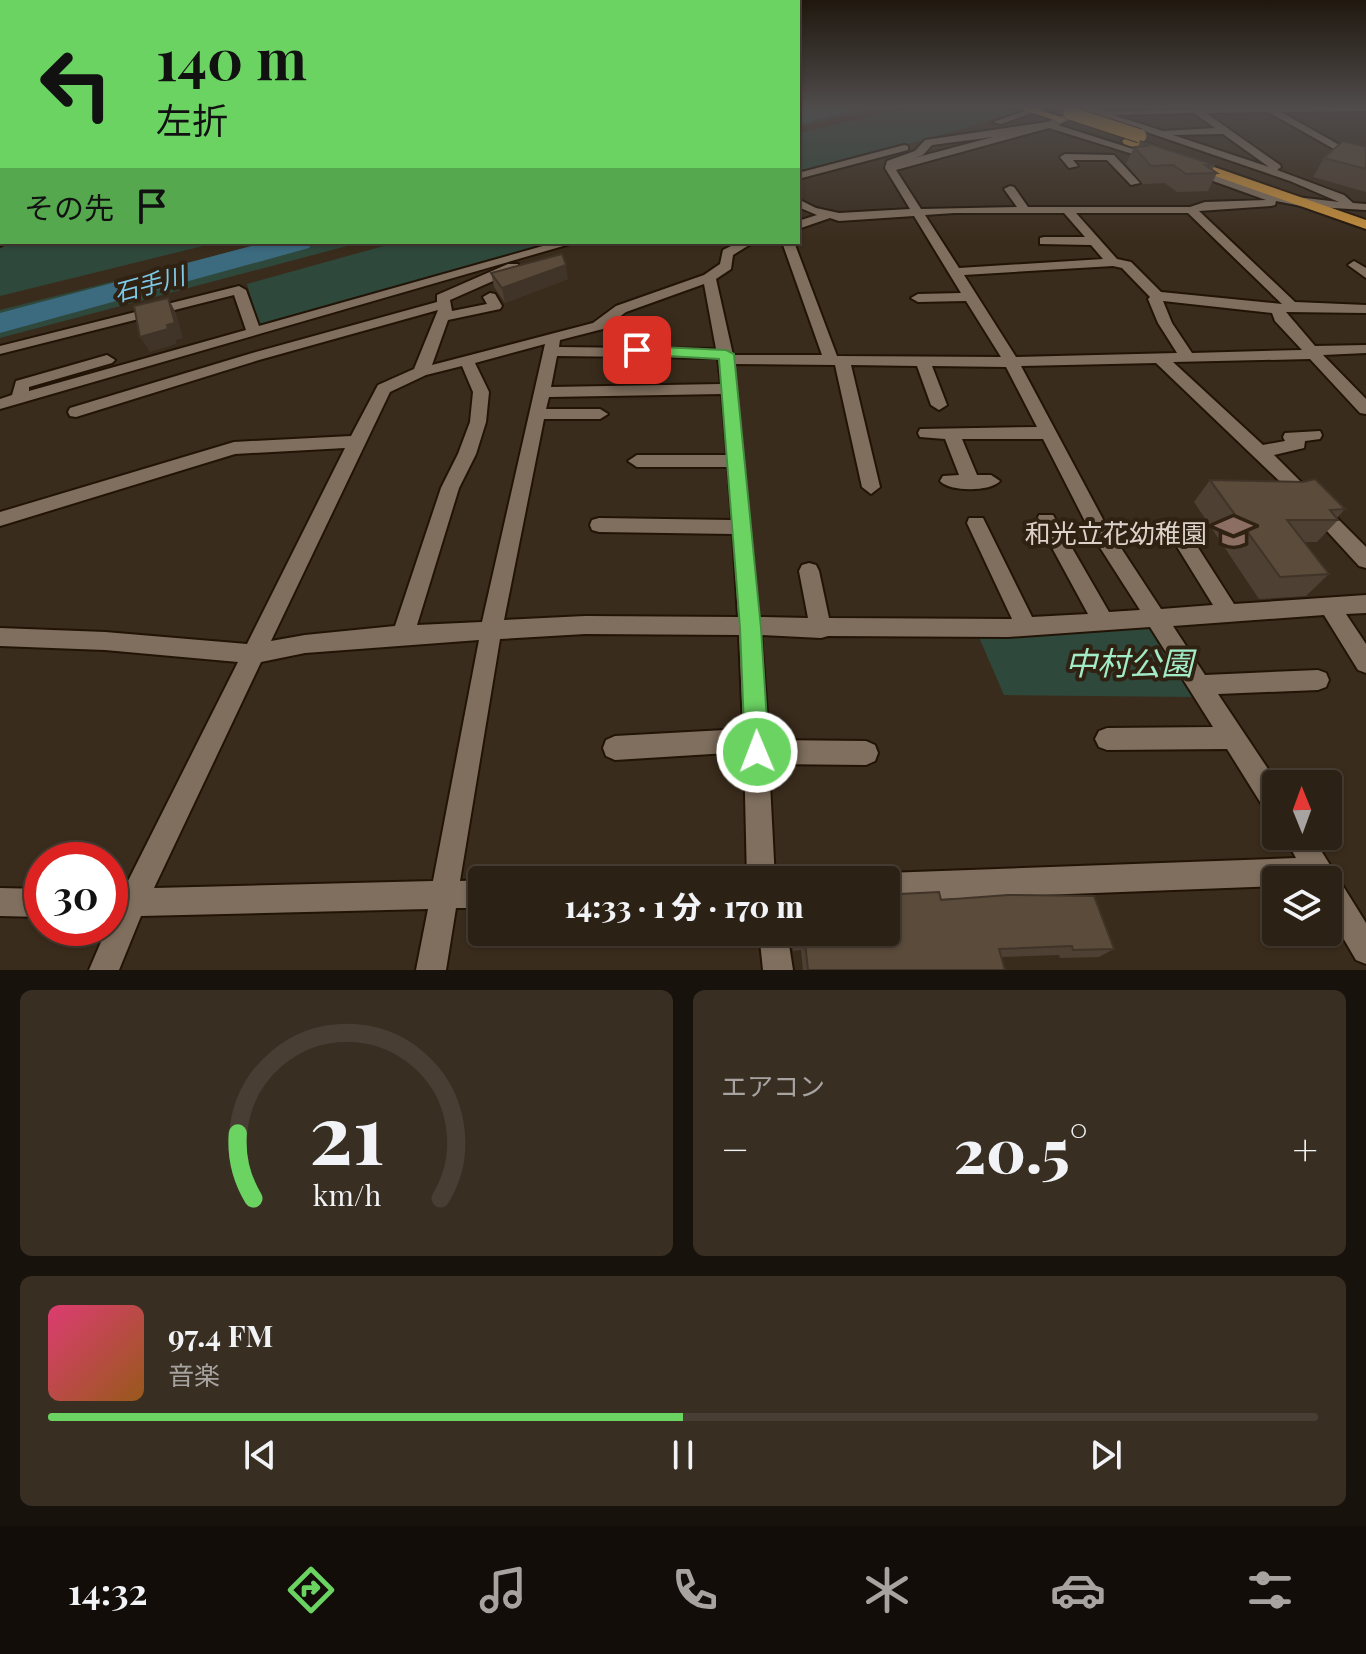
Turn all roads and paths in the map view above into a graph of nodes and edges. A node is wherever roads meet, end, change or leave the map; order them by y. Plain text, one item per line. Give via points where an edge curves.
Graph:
1 (889, 152) edge
2 (920, 152) edge
3 (945, 152) edge
4 (1094, 152) edge
5 (1136, 152) edge
6 (1180, 152) edge
7 (1188, 152) edge
8 (1198, 152) edge
9 (1255, 152) edge
10 (1344, 152) edge
11 (1098, 157) junction
12 (1366, 164) edge
13 (1073, 166) dead end
14 (890, 168) junction
15 (1195, 171) junction
16 (800, 175) edge
17 (1294, 179) junction
18 (1135, 183) dead end
19 (1010, 189) dead end
20 (800, 203) edge
21 (1231, 204) junction
22 (1308, 204) junction
23 (1351, 207) junction
24 (1025, 210) junction
25 (1067, 210) junction
26 (1191, 210) junction
27 (1366, 210) edge
28 (918, 213) junction
29 (828, 215) junction
30 (800, 224) edge
31 (1366, 225) edge
32 (1044, 241) dead end
33 (1093, 241) junction
34 (563, 244) edge
35 (742, 244) edge
36 (789, 244) edge
37 (555, 246) junction
38 (1113, 262) junction
39 (1354, 265) dead end
40 (956, 272) junction
41 (1366, 274) edge
42 (709, 278) junction
43 (1157, 296) junction
44 (490, 297) dead end
45 (971, 297) junction
46 (918, 298) dead end
47 (443, 306) junction
48 (1284, 308) junction
49 (1366, 309) edge
50 (315, 314) junction
51 (254, 332) junction
52 (552, 346) junction
53 (1366, 349) edge
54 (0, 350) edge
55 (1312, 353) junction
56 (727, 357) junction
57 (1188, 358) junction
58 (107, 360) dead end
59 (836, 360) junction
60 (1162, 360) junction
61 (467, 361) junction
62 (923, 361) junction
63 (1011, 362) junction
64 (421, 372) junction
65 (730, 389) junction
66 (19, 399) junction
67 (540, 403) junction
68 (0, 404) edge
69 (939, 405) dead end
70 (1366, 409) edge
71 (76, 412) dead end
72 (600, 414) dead end
73 (926, 433) dead end
74 (951, 433) junction
75 (1048, 433) junction
76 (1314, 435) dead end
77 (357, 442) junction
78 (1260, 452) junction
79 (637, 461) dead end
80 (736, 461) junction
81 (949, 481) dead end
82 (971, 481) junction
83 (991, 481) dead end
84 (871, 487) dead end
85 (0, 519) edge
86 (1046, 520) dead end
87 (976, 523) dead end
88 (599, 525) dead end
89 (742, 527) junction
90 (1181, 537) dead end
91 (1366, 560) edge
92 (809, 571) dead end
93 (1366, 604) edge
94 (1329, 606) junction
95 (1228, 612) junction
96 (1154, 617) junction
97 (1103, 621) junction
98 (1026, 626) junction
99 (751, 628) junction
100 (821, 629) junction
101 (491, 631) junction
102 (403, 635) junction
103 (0, 637) edge
104 (254, 654) junction
105 (1366, 663) edge
106 (1318, 680) dead end
107 (1199, 685) junction
108 (1233, 738) junction
109 (1107, 739) dead end
110 (757, 746) junction
111 (615, 748) dead end
112 (866, 753) dead end
113 (1262, 783) edge
114 (761, 866) edge
115 (1262, 880) edge
116 (900, 887) edge
117 (128, 890) edge
118 (468, 894) edge
119 (443, 895) junction
120 (0, 902) edge
121 (24, 903) edge
122 (128, 903) edge
123 (1342, 909) edge
124 (110, 946) edge
125 (775, 946) edge
126 (1366, 950) edge
127 (104, 970) edge
128 (431, 970) edge
129 (778, 970) edge

1 - 16 street
2 - 14 street
3 - 14 street
4 - 11 street
5 - 15 street
6 - 22 highway
7 - 23 highway
8 - 17 street
9 - 17 street
10 - 12 street
11 - 13 street via 1065,157
11 - 18 street via 1110,157
14 - 28 street
15 - 21 street via 1194,178
15 - 22 street via 1269,197
17 - 23 street via 1340,197
19 - 24 street
20 - 29 street
21 - 22 street
21 - 26 street
22 - 23 street
22 - 31 highway
23 - 27 highway
24 - 25 street
24 - 28 street
25 - 26 street
25 - 33 street
26 - 48 street via 1275,288
28 - 29 street
28 - 40 street
29 - 30 street
32 - 33 street
33 - 38 street
34 - 37 street
35 - 42 street via 731,248 726,266
36 - 59 street
37 - 47 street
37 - 50 street
38 - 40 street
38 - 43 street via 1126,265
39 - 41 street
40 - 45 street
42 - 52 street via 639,301
42 - 56 street
43 - 48 street
43 - 57 street via 1165,323
44 - 47 street via 495,306
45 - 46 street
45 - 63 street
47 - 50 street
47 - 64 street
47 - 71 street
48 - 49 street
48 - 55 street via 1280,318
50 - 51 street
51 - 54 street via 239,290
51 - 66 street
52 - 56 street
52 - 61 street
52 - 67 street
53 - 55 street
55 - 57 street
55 - 70 street
56 - 59 street
56 - 65 street
57 - 60 street
58 - 66 street via 22,384
59 - 62 street
59 - 84 street
60 - 63 street
60 - 78 street
61 - 64 street
61 - 102 street via 481,392 478,422 450,488
62 - 63 street
62 - 69 street
63 - 75 street
64 - 77 street via 384,389
65 - 67 street
65 - 80 street
66 - 68 street
67 - 72 street
67 - 101 street
73 - 74 street
74 - 75 street
74 - 82 street
75 - 96 street via 1099,530
76 - 78 street via 1291,437 1298,444
77 - 85 street via 234,448
77 - 104 street
78 - 91 street via 1292,492
79 - 80 street
80 - 89 street
81 - 82 street
82 - 83 street
86 - 97 street
87 - 98 street
88 - 89 street
89 - 99 street
90 - 95 street
92 - 100 street
93 - 94 street
94 - 95 street
94 - 105 street
95 - 96 street
96 - 97 street
96 - 107 street
97 - 98 street
98 - 100 street
99 - 100 street
99 - 101 street via 585,625
99 - 110 street
101 - 102 street
101 - 119 street
102 - 104 street
103 - 104 street
104 - 117 street
106 - 107 street
107 - 108 street
108 - 109 street
108 - 113 street
110 - 111 street
110 - 112 street
110 - 114 street
115 - 116 street
118 - 119 street
119 - 122 street
119 - 128 street
120 - 121 street
123 - 126 street
124 - 127 street
125 - 129 street

